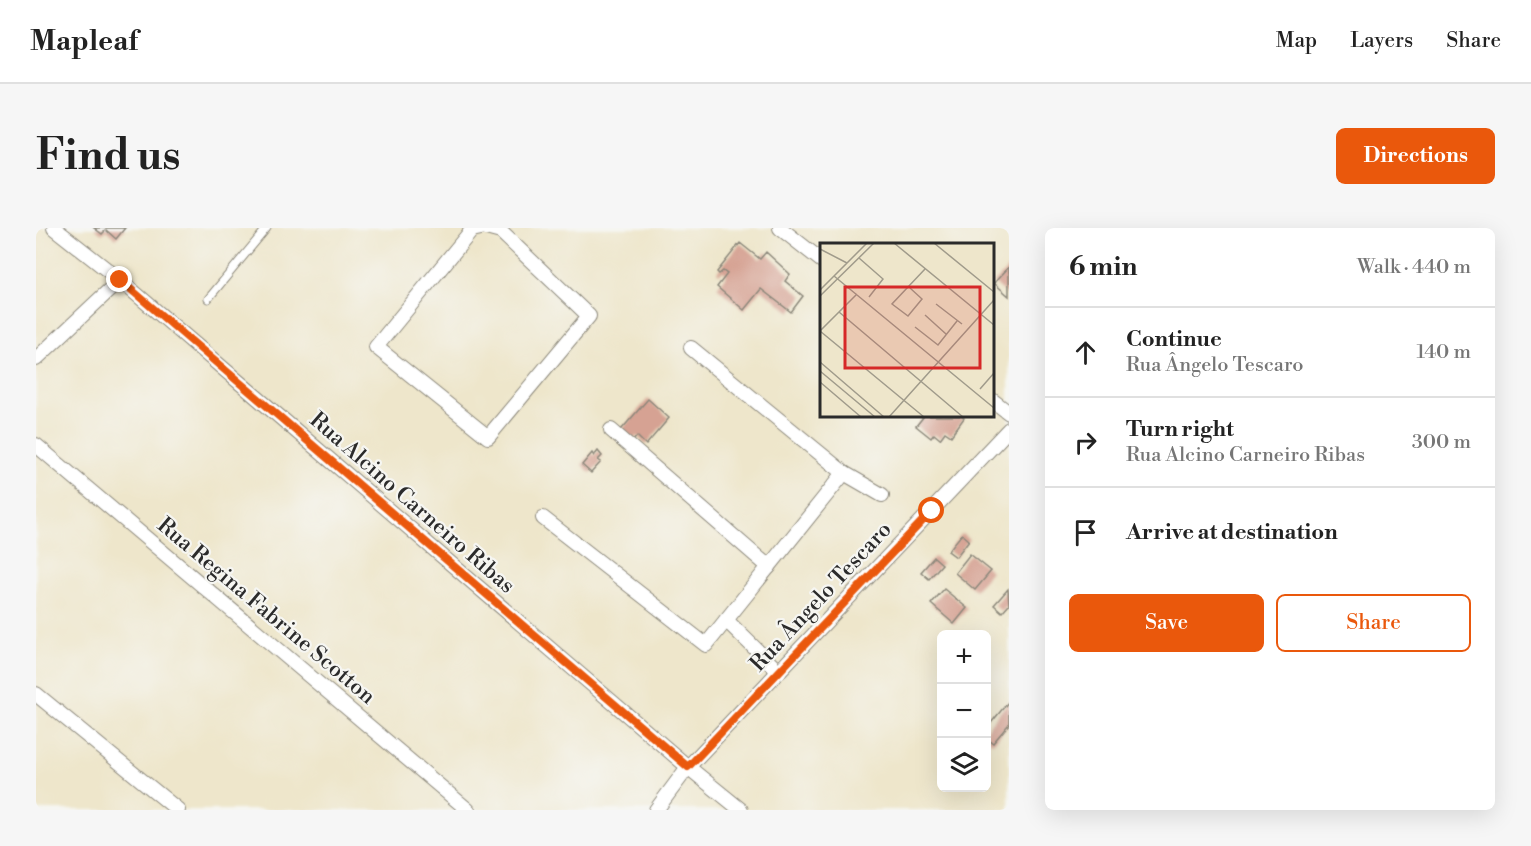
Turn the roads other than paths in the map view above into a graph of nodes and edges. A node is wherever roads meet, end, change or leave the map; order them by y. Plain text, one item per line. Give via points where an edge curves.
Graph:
1 (54, 228) edge
2 (267, 228) edge
3 (481, 228) edge
4 (486, 228) edge
5 (780, 228) edge
6 (502, 230) edge
7 (820, 259) edge
8 (120, 280) junction
9 (208, 299) dead end
10 (691, 348) dead end
11 (36, 359) edge
12 (994, 401) edge
13 (1009, 413) edge
14 (1009, 429) edge
15 (611, 430) dead end
16 (36, 445) edge
17 (844, 473) junction
18 (882, 495) dead end
19 (543, 518) dead end
20 (769, 567) junction
21 (726, 620) junction
22 (779, 672) junction
23 (36, 694) edge
24 (688, 767) junction
25 (178, 810) edge
26 (468, 810) edge
27 (656, 810) edge
28 (741, 810) edge

1 - 8 street, Rua Alcino Carneiro Ribas
2 - 9 lane
3 - 6 street via 472,230 376,347 488,437 589,316
4 - 6 street
5 - 7 street
8 - 11 street
8 - 24 street, Rua Alcino Carneiro Ribas
10 - 17 street
12 - 13 street
14 - 22 street, Rua Ângelo Tescaro
15 - 20 street
16 - 26 street, Rua Regina Fabrine Scotton
17 - 18 street
17 - 20 street
19 - 21 street via 706,645
20 - 21 street
21 - 22 street
22 - 24 street, Rua Ângelo Tescaro
23 - 25 street
24 - 27 street, Rua Ângelo Tescaro
24 - 28 street, Rua Alcino Carneiro Ribas

